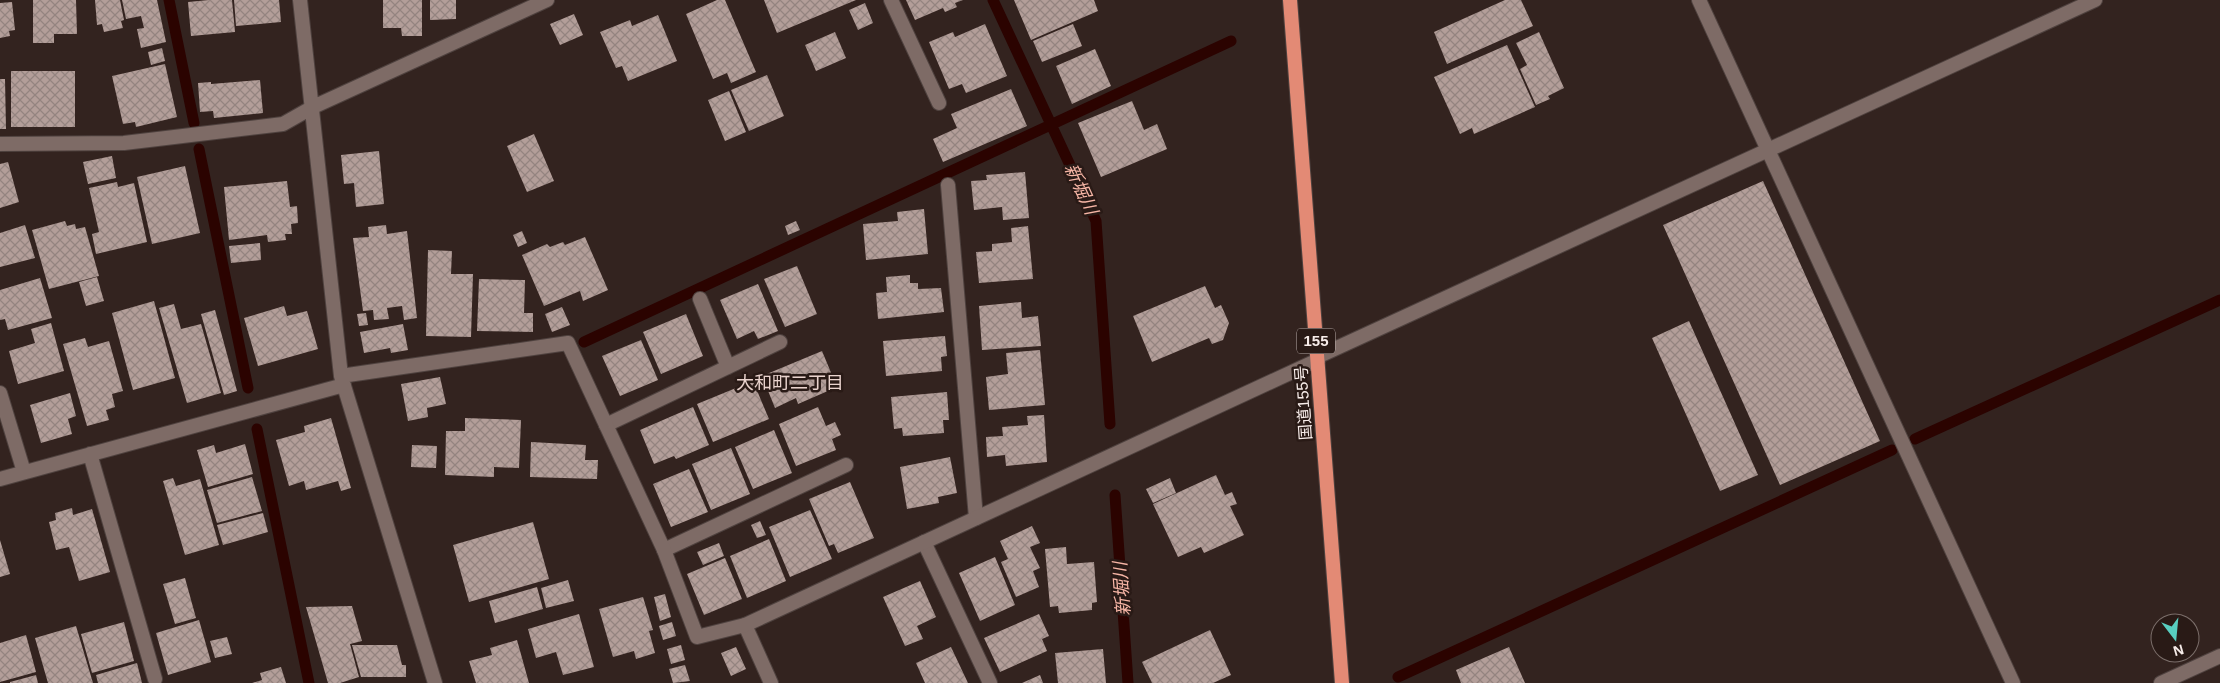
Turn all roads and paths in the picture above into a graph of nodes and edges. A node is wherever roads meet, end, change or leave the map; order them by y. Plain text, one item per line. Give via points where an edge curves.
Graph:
1 (300, 0) edge
2 (547, 0) edge
3 (891, 0) edge
4 (1290, 0) edge
5 (1699, 0) edge
6 (2095, 0) edge
7 (939, 102) dead end
8 (312, 107) junction
9 (0, 144) edge
10 (1768, 150) junction
11 (948, 184) dead end
12 (700, 299) dead end
13 (780, 342) dead end
14 (1318, 359) junction
15 (728, 366) junction
16 (342, 380) junction
17 (0, 393) edge
18 (606, 425) junction
19 (90, 454) junction
20 (846, 465) dead end
21 (24, 472) junction
22 (0, 479) edge
23 (976, 518) junction
24 (924, 542) junction
25 (664, 550) junction
26 (745, 625) junction
27 (2220, 656) edge
28 (155, 679) dead end
29 (435, 683) edge
30 (771, 683) edge
31 (990, 683) edge
32 (1342, 683) edge
33 (2013, 683) edge
34 (2161, 683) edge

1 - 8 street
2 - 8 street
3 - 7 street
4 - 14 highway, 国道155号 / 155
5 - 10 street
6 - 10 street
8 - 9 street via 283,124 124,143
8 - 16 street
10 - 14 street
10 - 33 street
11 - 23 street
12 - 15 street
13 - 15 street
14 - 23 street
14 - 32 highway, 国道155号 / 155
15 - 18 street
16 - 18 street via 568,343
16 - 19 street
16 - 29 street
17 - 21 street
18 - 25 street
19 - 21 street
19 - 28 street
20 - 25 street
21 - 22 street
23 - 24 street
24 - 26 street
24 - 31 street
25 - 26 street via 697,637
26 - 30 street
27 - 34 street

